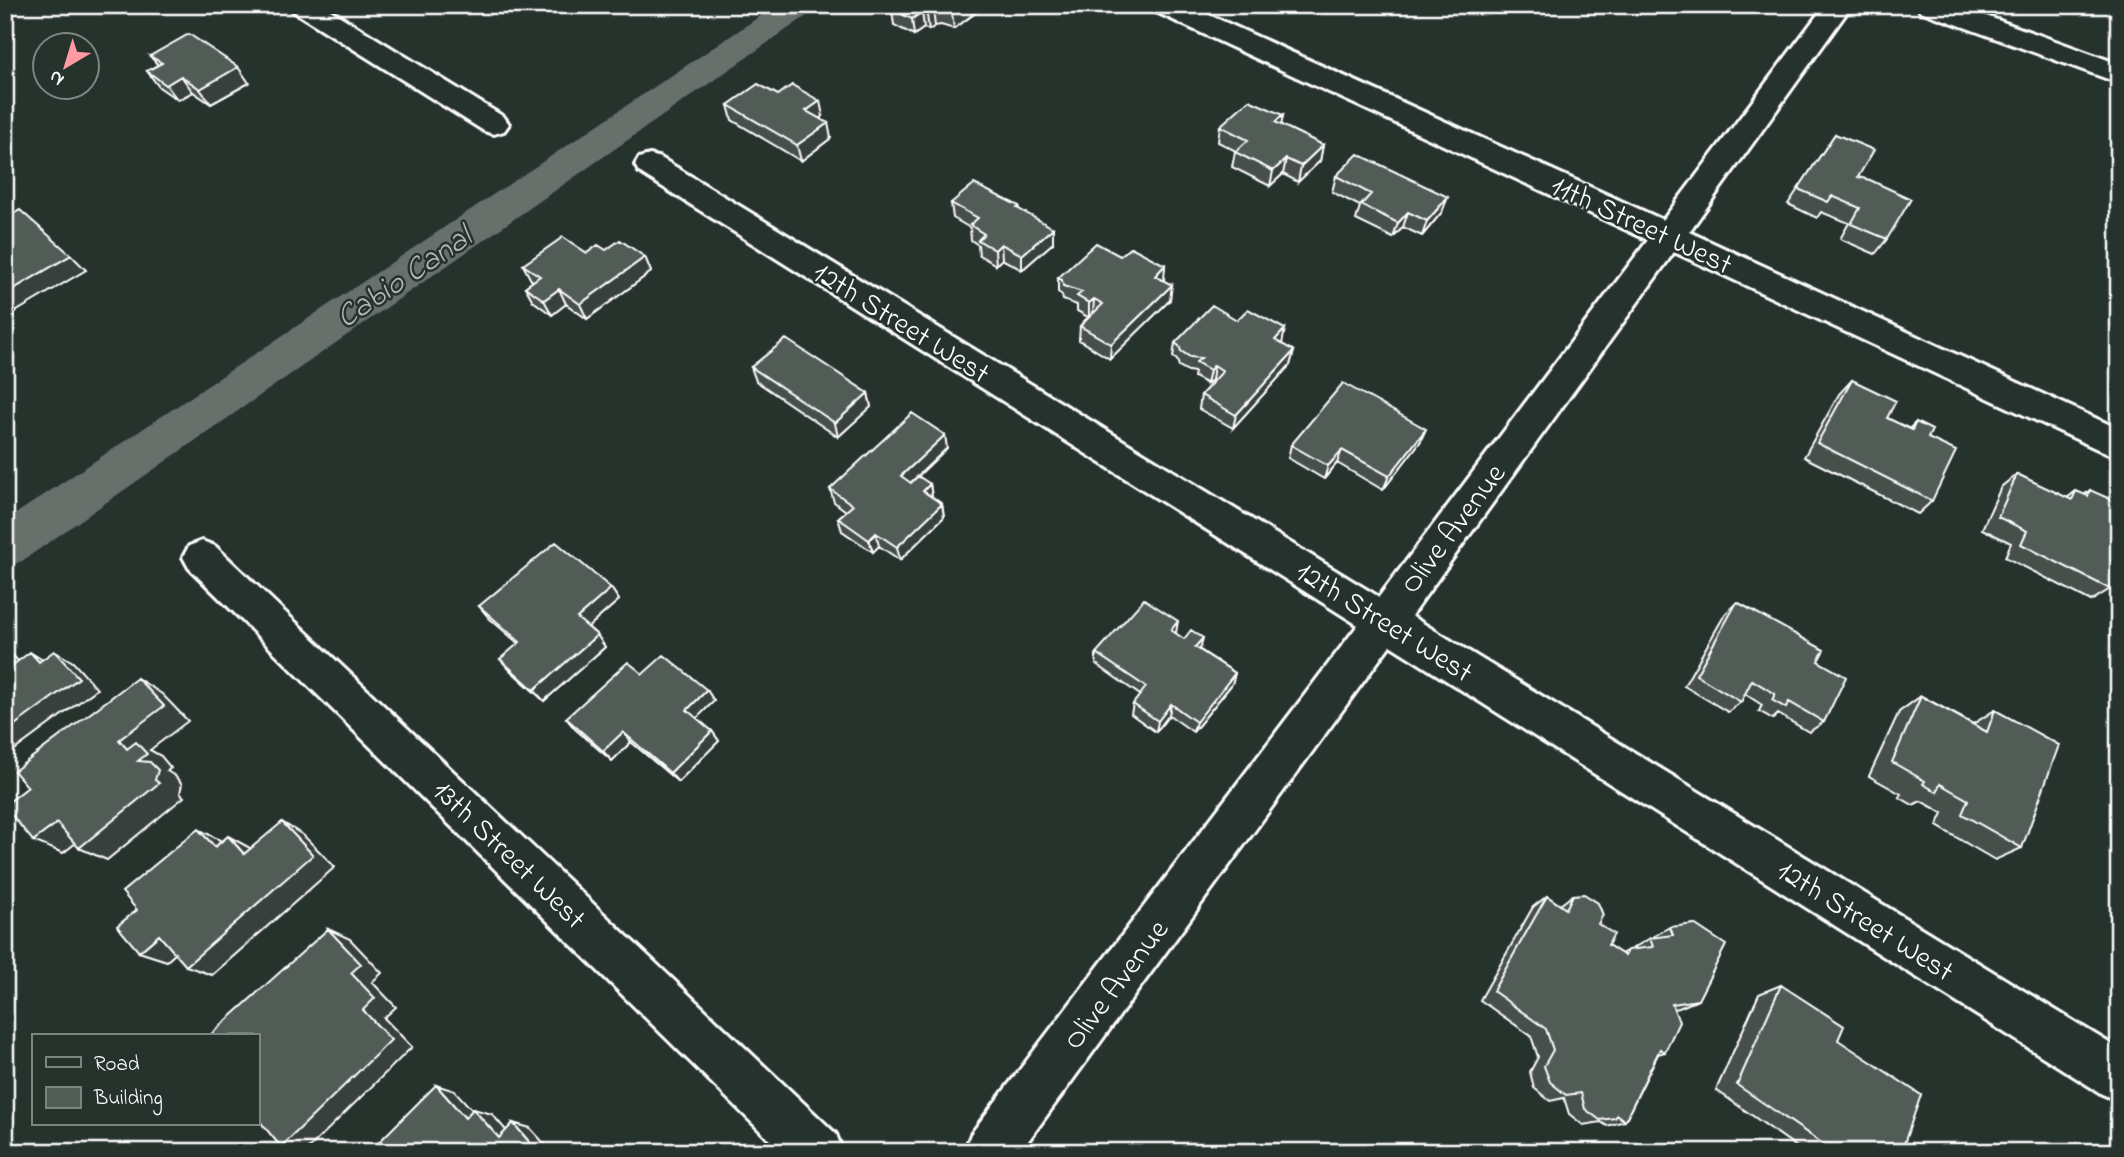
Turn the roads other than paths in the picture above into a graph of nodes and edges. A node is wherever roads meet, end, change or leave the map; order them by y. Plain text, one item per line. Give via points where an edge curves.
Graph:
1 (303, 5) edge
2 (1164, 5) edge
3 (1839, 5) edge
4 (1930, 5) edge
5 (2119, 74) edge
6 (494, 124) dead end
7 (650, 165) dead end
8 (1669, 236) junction
9 (2119, 445) edge
10 (202, 557) dead end
11 (1384, 620) junction
12 (2119, 1077) edge
13 (818, 1152) edge
14 (989, 1152) edge

1 - 6 street
2 - 8 street, 11th Street West
3 - 8 street, Olive Avenue
4 - 5 street
7 - 11 street, 12th Street West
8 - 9 street, 11th Street West
8 - 11 street, Olive Avenue
10 - 13 street, 13th Street West
11 - 12 street, 12th Street West
11 - 14 street, Olive Avenue

